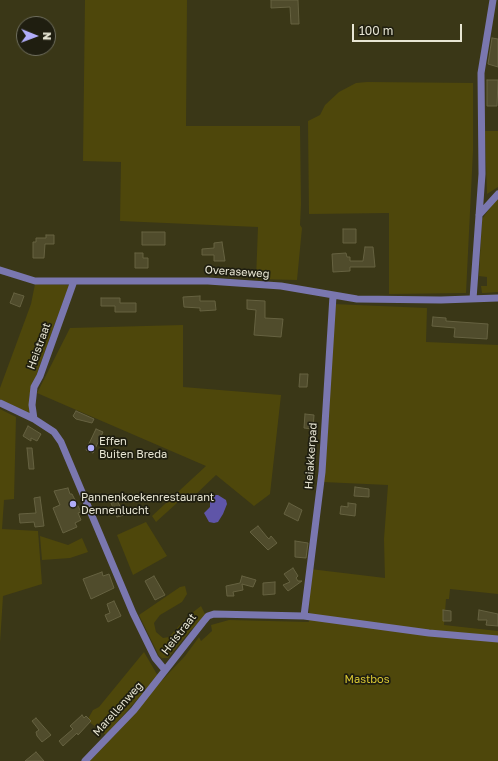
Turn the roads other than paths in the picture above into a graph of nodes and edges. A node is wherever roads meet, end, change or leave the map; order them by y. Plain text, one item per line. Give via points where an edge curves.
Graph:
1 (493, 0) edge
2 (498, 194) edge
3 (479, 215) junction
4 (0, 270) edge
5 (74, 281) junction
6 (333, 296) junction
7 (498, 298) edge
8 (473, 299) junction
9 (0, 403) edge
10 (34, 419) junction
11 (304, 616) junction
12 (498, 639) edge
13 (165, 670) junction
14 (85, 761) edge

1 - 3 street via 481,73 483,149
2 - 3 street
3 - 8 street
4 - 5 street, Overaseweg via 35,281
5 - 6 street, Overaseweg via 235,282 293,288
5 - 10 street, Heistraat via 34,387
6 - 8 street, Overaseweg via 373,299
6 - 11 street, Heiakkerpad via 322,472
7 - 8 street, Overaseweg
9 - 10 street, Heistraat
10 - 13 street, Heistraat via 54,432 61,442 133,613 155,658
11 - 12 street, Heistraat via 429,633
11 - 13 street, Heistraat via 208,616
13 - 14 street, Marellenweg via 134,710

